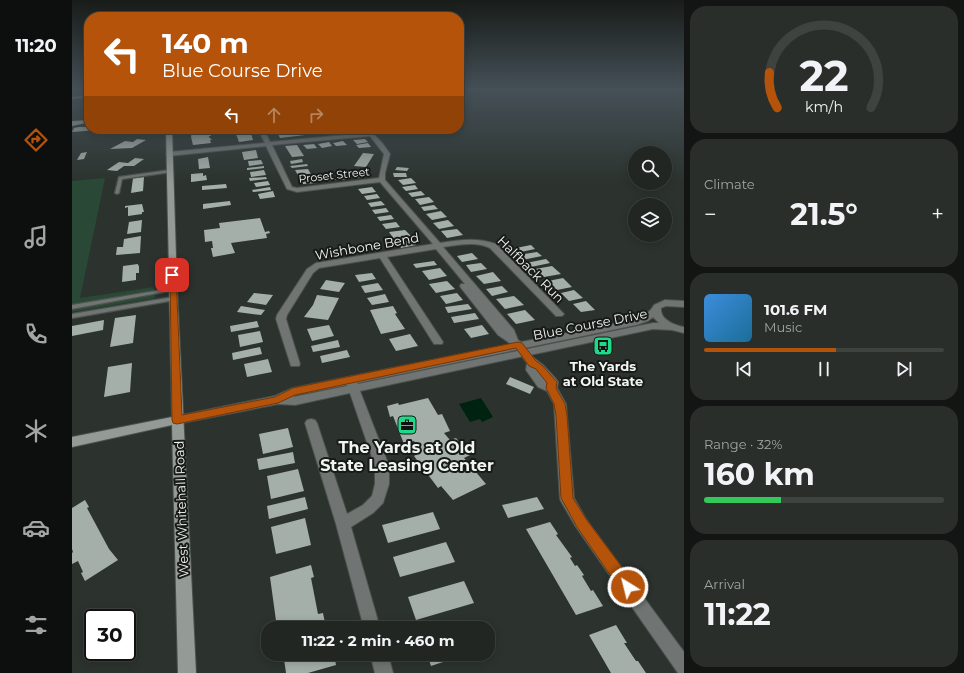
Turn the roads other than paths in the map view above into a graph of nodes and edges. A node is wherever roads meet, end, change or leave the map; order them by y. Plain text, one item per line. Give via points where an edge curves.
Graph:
1 (169, 134) edge
2 (263, 134) edge
3 (345, 134) edge
4 (371, 134) edge
5 (267, 144) junction
6 (170, 154) junction
7 (170, 171) junction
8 (382, 180) junction
9 (117, 193) dead end
10 (439, 249) junction
11 (382, 255) junction
12 (173, 294) junction
13 (684, 304) edge
14 (72, 307) edge
15 (655, 311) junction
16 (559, 314) dead end
17 (72, 316) edge
18 (674, 327) junction
19 (684, 330) edge
20 (438, 342) dead end
21 (519, 346) junction
22 (295, 364) dead end
23 (352, 384) junction
24 (177, 420) junction
25 (311, 423) dead end
26 (72, 442) edge
27 (343, 524) junction
28 (370, 621) edge
29 (381, 661) edge
30 (684, 667) edge
31 (187, 673) edge
32 (384, 673) edge

1 - 6 main road, West Whitehall Road
2 - 5 street
3 - 5 street
4 - 8 street via 387,154
5 - 6 street
5 - 8 street, Proset Street via 289,188 298,190
6 - 7 main road, West Whitehall Road
7 - 9 lane via 120,178
7 - 12 main road, West Whitehall Road
8 - 10 street
10 - 11 street, Wishbone Bend
10 - 16 street, Halfback Run via 468,241 489,244
10 - 21 street via 440,256 506,337
11 - 20 street
11 - 22 street, Wishbone Bend via 316,266 310,271 281,319
12 - 14 lane
12 - 17 lane
12 - 24 main road, West Whitehall Road
13 - 15 street, Blue Course Drive via 665,303
15 - 18 street, Blue Course Drive via 661,320
15 - 21 street, Blue Course Drive via 636,322
18 - 19 street, Blue Course Drive
18 - 21 street, Blue Course Drive via 653,326
21 - 23 street, Blue Course Drive
21 - 30 street via 532,363 531,370 542,384 551,388 560,404 567,498 581,523
23 - 24 street, Blue Course Drive via 295,401 278,400
23 - 27 street via 382,466 382,484 378,499
24 - 26 main road, Blue Course Drive
24 - 31 main road, West Whitehall Road
25 - 27 street
27 - 28 street
29 - 32 street

